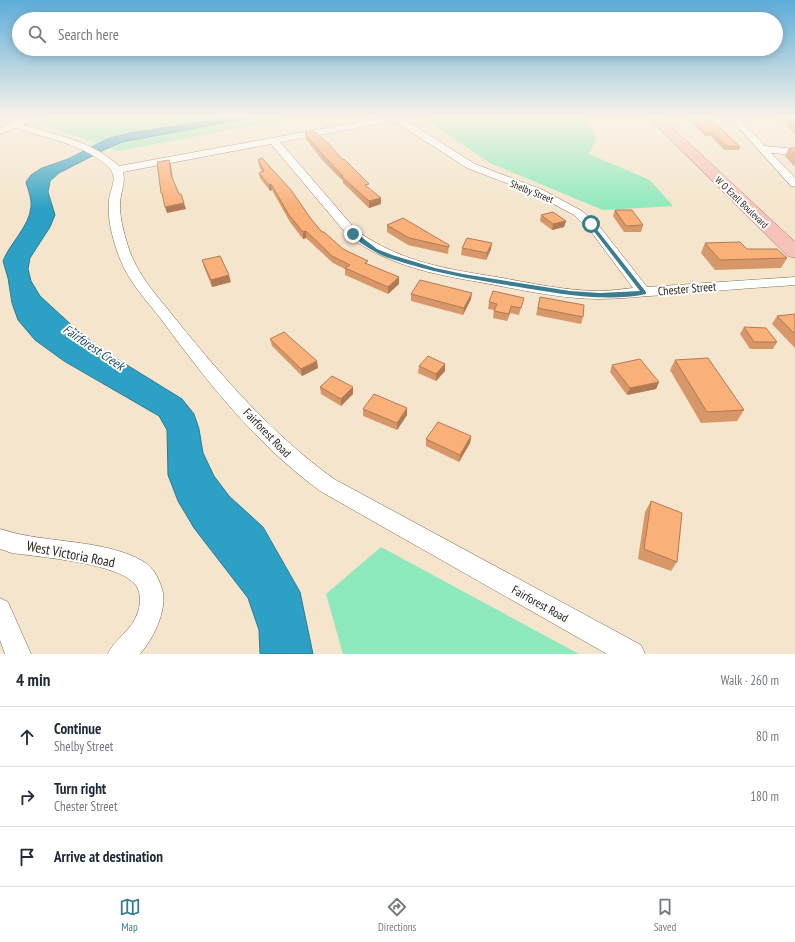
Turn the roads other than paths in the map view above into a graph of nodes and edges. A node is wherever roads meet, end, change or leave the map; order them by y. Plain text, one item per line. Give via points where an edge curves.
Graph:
1 (84, 149) edge
2 (228, 149) edge
3 (280, 149) edge
4 (444, 149) edge
5 (763, 149) joint
6 (689, 150) joint
7 (705, 150) joint
8 (795, 152) edge
9 (116, 170) junction
10 (795, 184) edge
11 (742, 201) junction
12 (761, 201) junction
13 (795, 232) edge
14 (795, 252) edge
15 (795, 280) edge
16 (644, 293) junction
17 (0, 539) edge
18 (0, 610) edge
19 (18, 654) edge
20 (121, 654) edge
21 (632, 654) edge

1 - 9 street
2 - 9 street
3 - 16 street, Chester Street via 353,234 375,250 390,256 463,276 570,293
4 - 16 street, Shelby Street via 471,166 539,192 578,213 596,230
5 - 8 street
5 - 10 street
6 - 7 main road
6 - 11 main road, W O Ezell Boulevard
7 - 12 main road, W O Ezell Boulevard
9 - 21 street, Fairforest Road via 119,180 115,205 116,223 127,260 138,280 213,377 286,454 327,485
11 - 12 main road
11 - 14 main road, W O Ezell Boulevard
12 - 13 main road, W O Ezell Boulevard
15 - 16 street, Chester Street
17 - 20 street, West Victoria Road via 104,558 128,565 138,571 147,580 152,592 152,606 138,638
18 - 19 street

